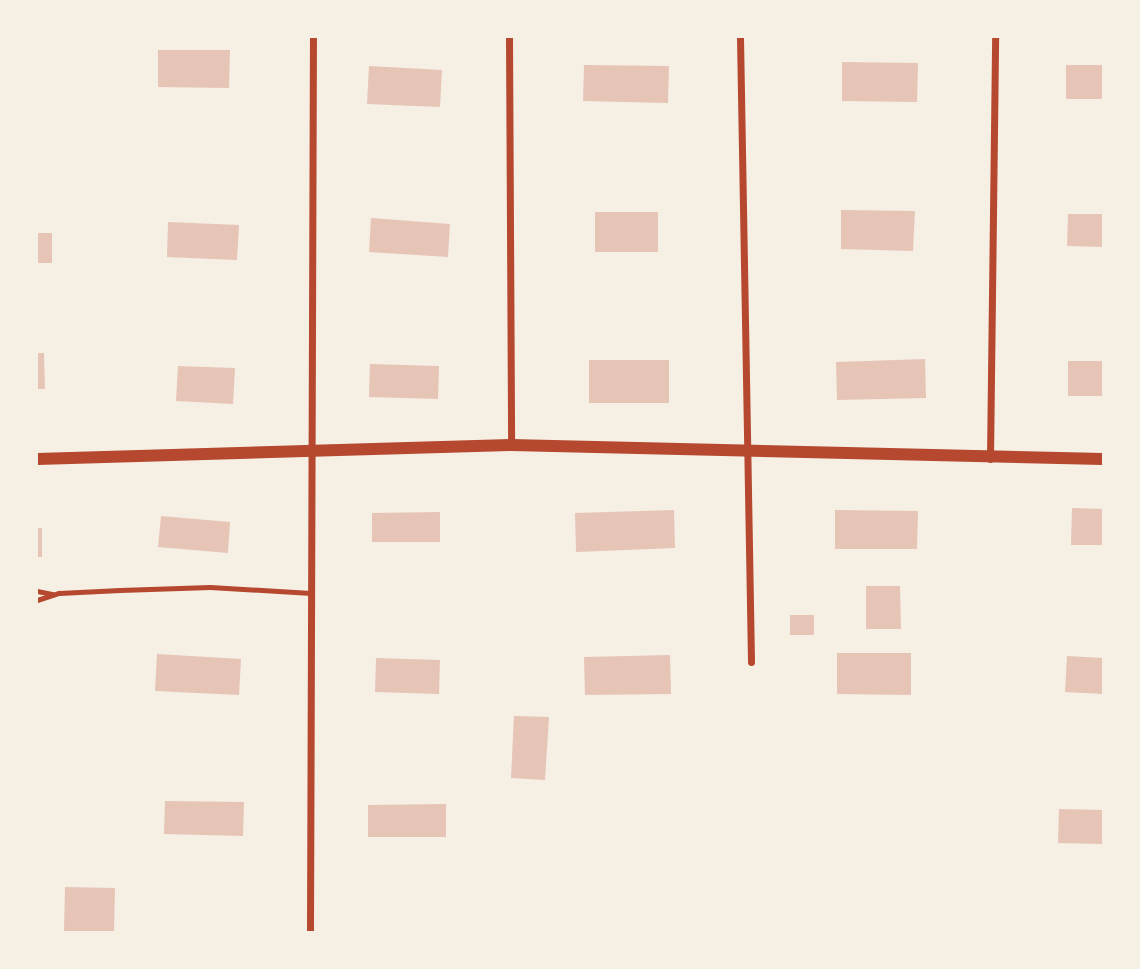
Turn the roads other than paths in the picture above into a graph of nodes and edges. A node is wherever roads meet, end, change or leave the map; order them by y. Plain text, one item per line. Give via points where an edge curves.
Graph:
1 (313, 37) edge
2 (509, 37) edge
3 (740, 37) edge
4 (995, 37) edge
5 (511, 445) junction
6 (744, 447) junction
7 (310, 453) junction
8 (37, 459) edge
9 (990, 459) junction
10 (1103, 459) edge
11 (37, 592) edge
12 (311, 593) junction
13 (55, 594) junction
14 (37, 600) edge
15 (751, 662) dead end
16 (310, 932) edge

1 - 7 street
2 - 5 street
3 - 6 street
4 - 9 street
5 - 6 street
5 - 7 street
6 - 9 street
6 - 15 street
7 - 8 street
7 - 12 street
9 - 10 street
11 - 13 lane
12 - 13 lane via 210,587
12 - 16 street
13 - 14 lane

